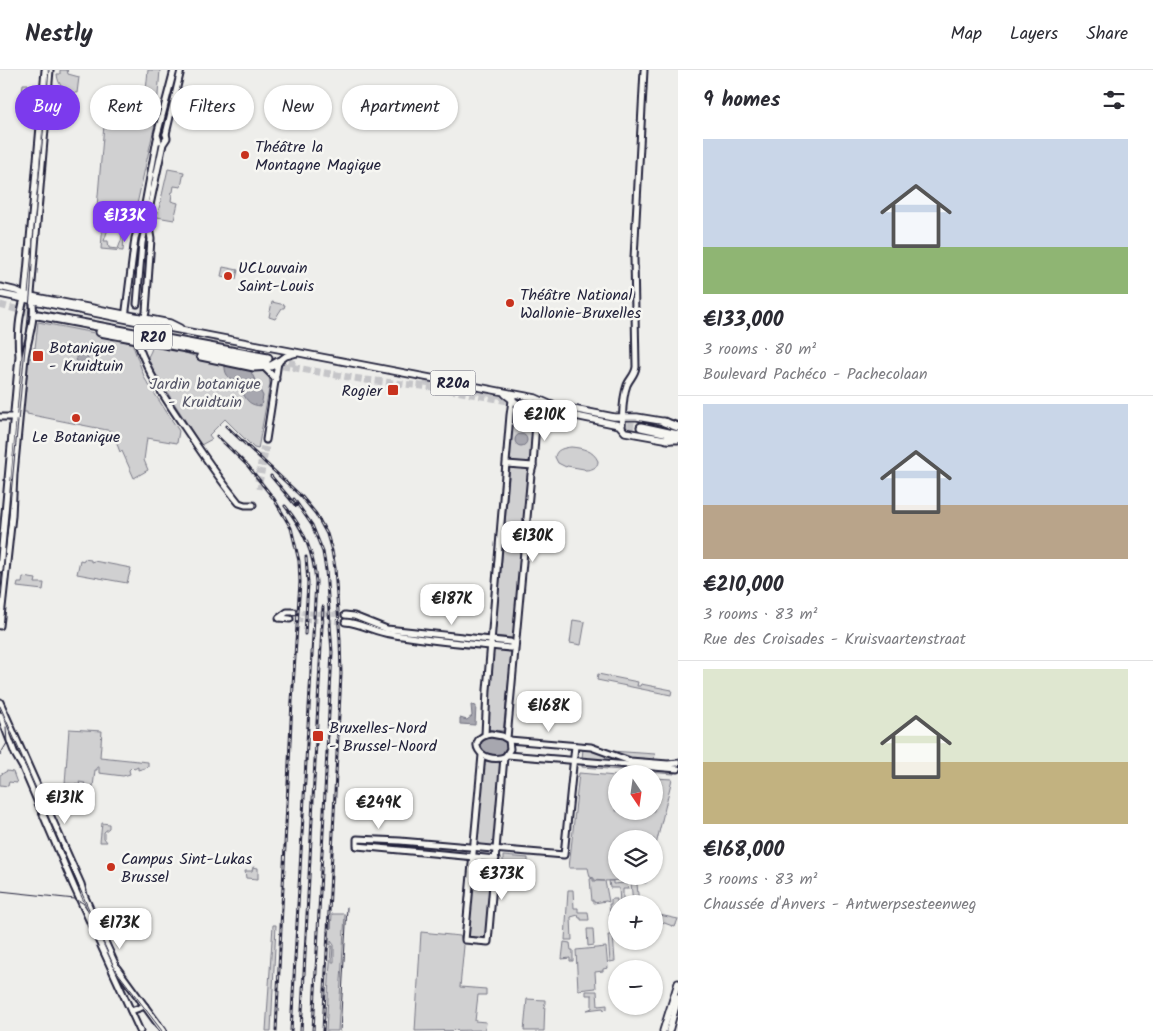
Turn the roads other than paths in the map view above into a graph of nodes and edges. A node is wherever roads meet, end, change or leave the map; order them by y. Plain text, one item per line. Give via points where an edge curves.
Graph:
1 (45, 70) edge
2 (50, 70) edge
3 (174, 70) edge
4 (180, 70) edge
5 (644, 70) edge
6 (166, 134) junction
7 (158, 136) junction
8 (164, 142) junction
9 (143, 213) junction
10 (147, 218) junction
11 (142, 243) junction
12 (0, 287) edge
13 (0, 294) edge
14 (29, 298) junction
15 (137, 304) tunnel mouth
16 (125, 317) junction
17 (143, 321) junction
18 (138, 344) tunnel mouth
19 (287, 353) junction
20 (278, 362) junction
21 (266, 363) junction
22 (276, 379) junction
23 (504, 392) junction
24 (517, 395) junction
25 (536, 398) junction
26 (512, 400) junction
27 (537, 408) junction
28 (0, 416) edge
29 (17, 417) junction
30 (622, 417) junction
31 (664, 422) joint
32 (678, 425) edge
33 (622, 427) junction
34 (678, 431) edge
35 (678, 435) edge
36 (667, 439) joint
37 (266, 440) dead end
38 (678, 441) edge
39 (507, 464) junction
40 (533, 466) junction
41 (253, 505) dead end
42 (0, 569) edge
43 (294, 612) dead end
44 (290, 619) dead end
45 (345, 619) tunnel mouth
46 (0, 626) edge
47 (491, 643) junction
48 (514, 645) junction
49 (0, 702) edge
50 (0, 715) edge
51 (485, 735) junction
52 (508, 739) junction
53 (575, 746) junction
54 (482, 755) junction
55 (506, 756) junction
56 (574, 761) junction
57 (678, 763) edge
58 (678, 769) edge
59 (400, 841) junction
60 (473, 847) junction
61 (399, 850) junction
62 (496, 850) junction
63 (472, 857) junction
64 (496, 859) junction
65 (678, 983) edge
66 (678, 998) edge
67 (145, 1006) junction
68 (133, 1012) junction
69 (140, 1031) edge
70 (164, 1031) edge
71 (663, 1031) edge
72 (669, 1031) edge

1 - 14 street
2 - 14 street
3 - 7 street
4 - 6 street
5 - 30 street via 634,262 636,367 627,385
6 - 7 street via 163,132
6 - 8 street
7 - 8 street via 160,142
7 - 9 street
8 - 10 street
9 - 11 street
9 - 16 street via 136,238
10 - 11 street
10 - 17 street via 152,239
11 - 15 street
12 - 14 main road
13 - 14 main road
14 - 16 main road
14 - 29 street via 29,342
14 - 29 street via 20,316
16 - 17 main road
17 - 19 main road via 170,323 189,331
18 - 41 street via 147,369 209,463 239,503
19 - 20 street
19 - 23 main road, R20a
20 - 21 highway, R20 via 271,366
20 - 22 street
21 - 21 highway, R20 via 38,317 170,346
21 - 22 street
22 - 37 street
23 - 24 main road, R20a
23 - 26 main road
24 - 25 main road, R20a
24 - 26 street
25 - 27 main road
25 - 30 main road, R20a via 552,405
26 - 27 main road via 524,407
26 - 39 street
27 - 33 main road
27 - 40 street
28 - 29 street
29 - 42 street
29 - 46 street via 12,516
30 - 31 main road, R20a
30 - 33 street
31 - 32 highway
33 - 36 main road via 625,432
34 - 35 highway via 642,425
36 - 38 highway
39 - 40 street
39 - 47 street
40 - 48 street
43 - 44 street via 287,612 279,618
45 - 47 street via 354,616 411,634
47 - 48 street via 510,642
47 - 51 street
48 - 52 street
49 - 67 street via 117,968
50 - 68 street
51 - 52 street via 496,734
51 - 54 street via 477,745
52 - 53 street
52 - 55 street via 510,750
53 - 56 street
53 - 57 street via 598,748 630,761
54 - 55 street via 494,759
54 - 60 street
55 - 56 street
55 - 62 street
56 - 58 street
56 - 62 street via 564,855
59 - 60 street
59 - 61 street
59 - 61 street via 357,839 357,846
60 - 62 street
60 - 63 street
61 - 63 street
62 - 64 street
63 - 64 street
63 - 64 street via 465,940 488,942
65 - 71 main road
66 - 72 main road
67 - 68 street
67 - 70 street
68 - 69 street

